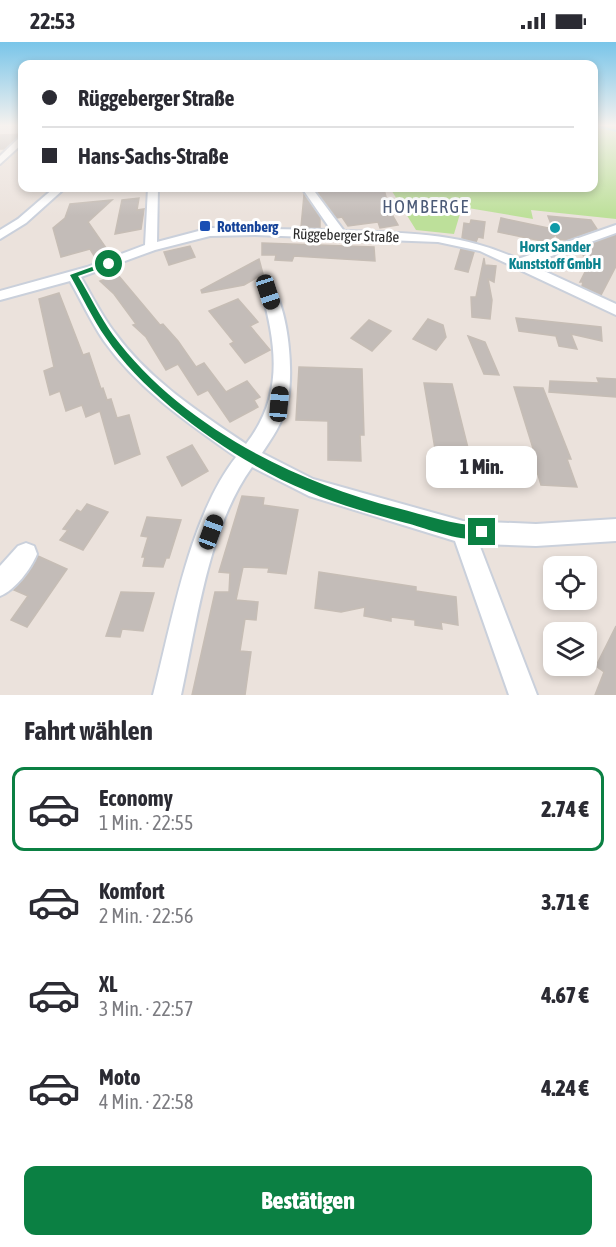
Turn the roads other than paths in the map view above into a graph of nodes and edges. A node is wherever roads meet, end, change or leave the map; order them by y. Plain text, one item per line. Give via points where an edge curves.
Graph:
1 (55, 192) edge
2 (153, 192) edge
3 (310, 192) edge
4 (616, 229) edge
5 (340, 234) junction
6 (0, 236) edge
7 (151, 247) junction
8 (517, 264) junction
9 (74, 275) junction
10 (268, 292) dead end
11 (0, 296) edge
12 (616, 310) edge
13 (249, 456) junction
14 (616, 530) edge
15 (463, 532) junction
16 (26, 554) dead end
17 (0, 584) edge
18 (167, 695) edge
19 (523, 695) edge

1 - 6 street
2 - 7 street
3 - 5 street
4 - 8 street
5 - 7 street, Rüggeberger Straße via 210,232
5 - 8 street, Rüggeberger Straße via 462,242
7 - 9 street, Rüggeberger Straße
8 - 12 street, Rüggeberger Straße
9 - 11 street, Rüggeberger Straße
9 - 13 street via 109,336 133,365 173,403
10 - 13 street via 276,316 279,404
13 - 15 street via 309,487
13 - 18 street via 227,488 196,576
14 - 15 street via 536,535
15 - 19 street
16 - 17 street

